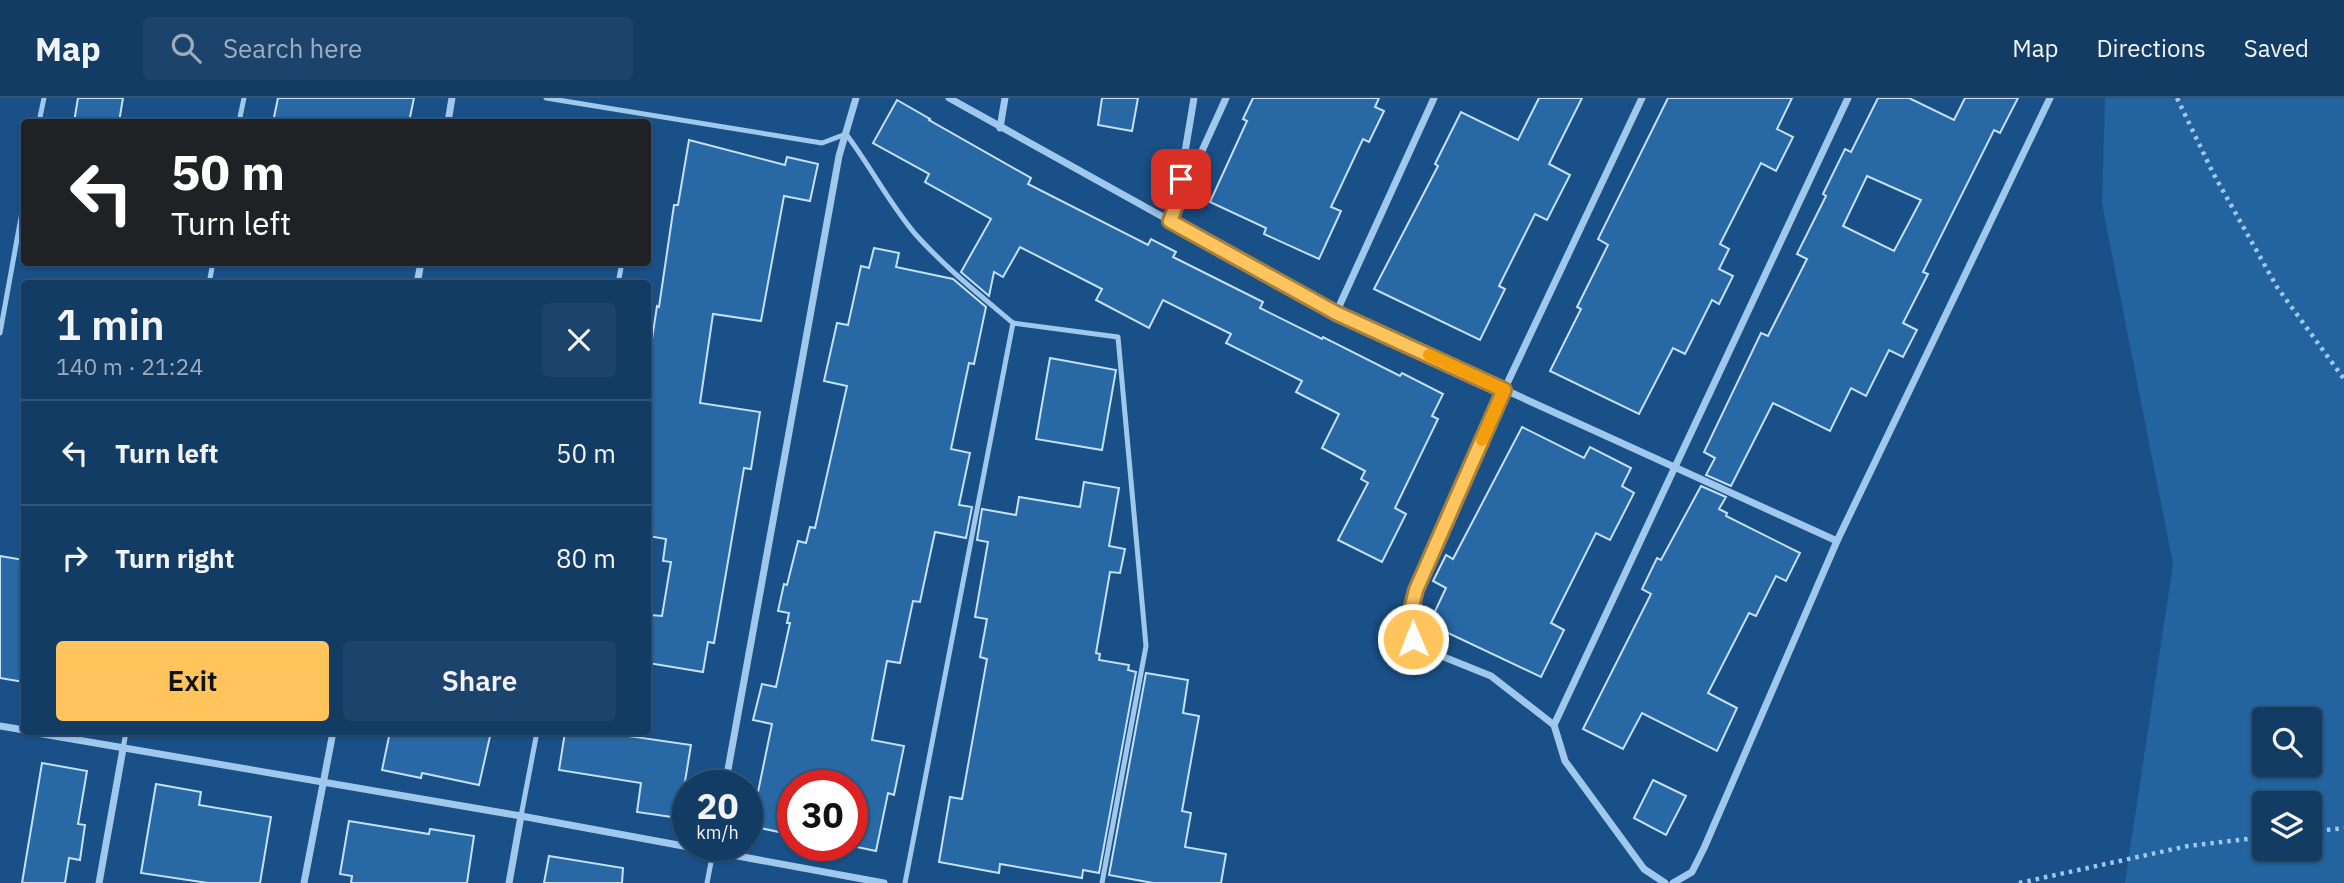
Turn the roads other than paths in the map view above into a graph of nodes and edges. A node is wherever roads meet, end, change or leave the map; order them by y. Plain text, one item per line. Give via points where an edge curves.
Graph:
1 (44, 98) edge
2 (244, 98) edge
3 (452, 98) edge
4 (546, 98) edge
5 (856, 98) edge
6 (949, 98) edge
7 (1005, 98) edge
8 (1194, 98) edge
9 (1226, 98) edge
10 (1434, 98) edge
11 (1642, 98) edge
12 (1848, 98) edge
13 (2050, 98) edge
14 (646, 114) junction
15 (40, 119) edge
16 (240, 119) edge
17 (448, 119) edge
18 (645, 119) edge
19 (1000, 128) junction
20 (846, 134) junction
21 (1176, 205) junction
22 (21, 218) edge
23 (1170, 221) junction
24 (1336, 313) junction
25 (1013, 323) junction
26 (0, 333) edge
27 (1504, 390) junction
28 (1674, 467) junction
29 (1837, 541) junction
30 (1554, 725) junction
31 (0, 726) edge
32 (21, 730) edge
33 (47, 735) edge
34 (125, 735) edge
35 (332, 735) edge
36 (536, 735) edge
37 (123, 749) junction
38 (728, 770) edge
39 (323, 783) junction
40 (521, 816) junction
41 (672, 842) edge
42 (763, 859) edge
43 (712, 861) edge
44 (99, 883) edge
45 (304, 883) edge
46 (509, 883) edge
47 (707, 883) edge
48 (884, 883) edge
49 (905, 883) edge
50 (1102, 883) edge
51 (1665, 883) edge
52 (1673, 883) edge

1 - 15 lane
2 - 16 lane
3 - 17 street
4 - 14 lane
5 - 20 street
6 - 19 street
7 - 19 street
8 - 21 street
9 - 21 street
10 - 24 street
11 - 27 street
12 - 28 street
13 - 29 street
14 - 18 lane
14 - 20 lane via 822,143
19 - 23 street
20 - 25 lane via 917,235
20 - 38 street
21 - 23 street
22 - 26 lane
23 - 24 street
24 - 27 street
25 - 49 lane
25 - 50 lane via 1118,337 1146,646
27 - 28 street
27 - 30 street via 1416,590 1408,622 1413,639 1424,649 1491,676
28 - 29 street
28 - 30 street
29 - 52 street via 1704,848 1692,872
30 - 51 street via 1565,761 1639,862
31 - 32 street
33 - 37 street
34 - 37 lane
35 - 39 street
36 - 40 lane
37 - 39 street
37 - 44 street
39 - 40 street
39 - 45 street
40 - 41 street
40 - 46 street
42 - 48 street
43 - 47 lane

